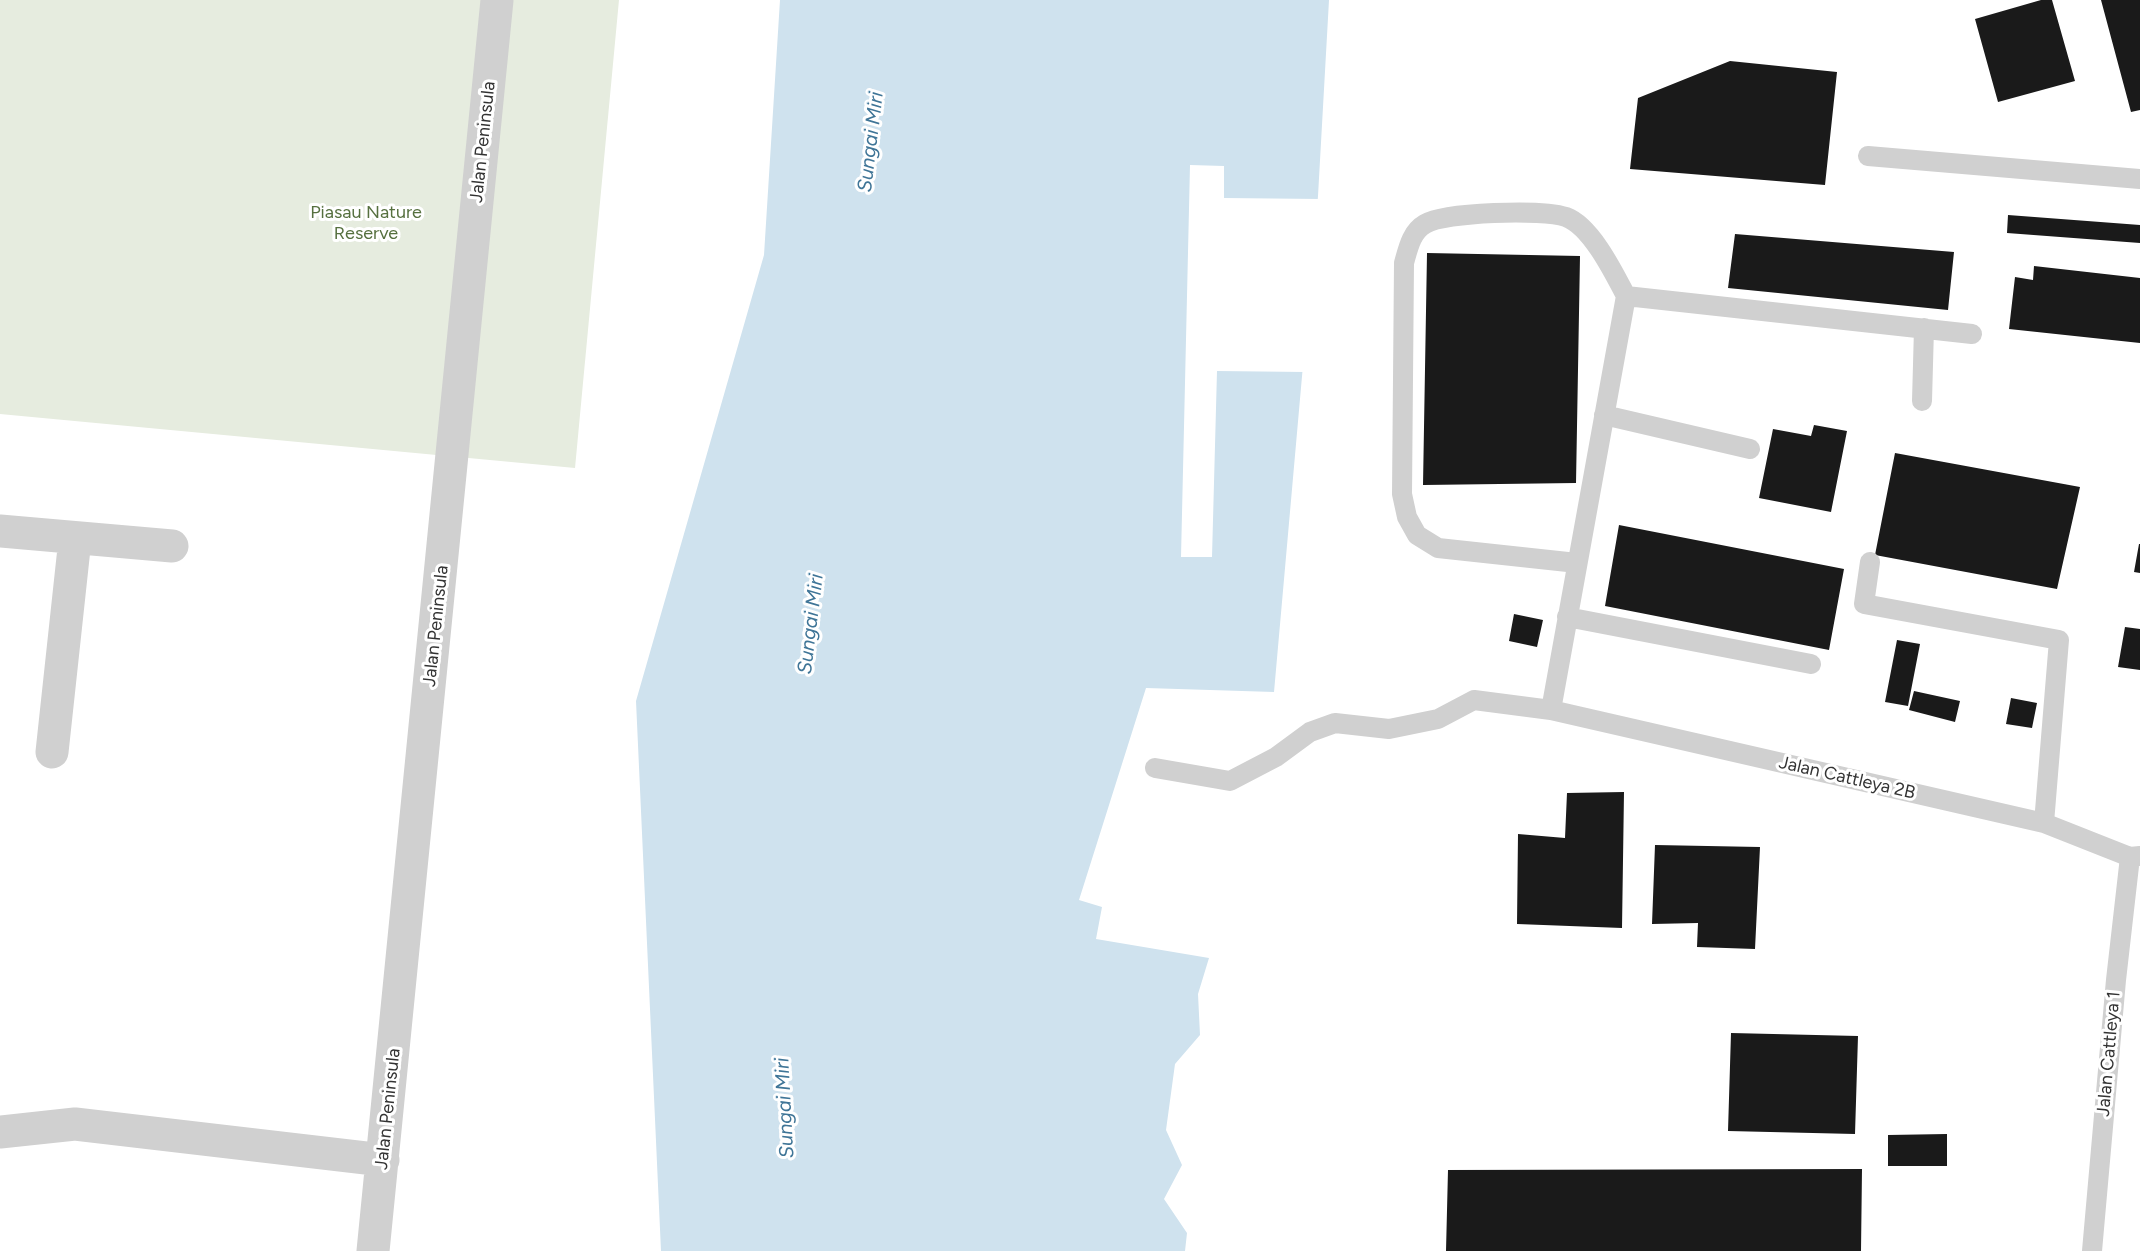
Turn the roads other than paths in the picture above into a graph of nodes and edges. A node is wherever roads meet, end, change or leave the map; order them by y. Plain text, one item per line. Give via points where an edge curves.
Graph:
1 (497, 0) edge
2 (1868, 156) dead end
3 (2140, 179) edge
4 (1626, 296) junction
5 (1924, 328) junction
6 (1972, 334) dead end
7 (1922, 401) dead end
8 (1604, 414) junction
9 (1750, 449) dead end
10 (0, 531) edge
11 (75, 539) junction
12 (172, 546) dead end
13 (1870, 562) dead end
14 (1577, 563) junction
15 (1567, 617) junction
16 (1811, 664) dead end
17 (1551, 710) junction
18 (52, 752) dead end
19 (1155, 768) dead end
20 (2044, 823) junction
21 (2135, 856) edge
22 (0, 1132) edge
23 (383, 1160) junction
24 (373, 1251) edge
25 (2092, 1251) edge

1 - 23 street, Jalan Peninsula
2 - 3 lane
4 - 5 lane
4 - 8 lane
4 - 14 lane via 1604,254 1566,217 1526,212 1442,218 1423,225 1411,239 1404,263 1402,494 1407,517 1417,535 1437,548
5 - 6 lane
5 - 7 lane
8 - 9 lane
8 - 14 lane
10 - 11 street
11 - 12 street
11 - 18 street
13 - 20 lane via 1864,604 2059,640
14 - 15 lane
15 - 16 lane
15 - 17 lane
17 - 19 lane, Jalan Cattleya 2B via 1474,700 1438,719 1389,729 1335,723 1310,732 1276,757 1230,781
17 - 20 lane, Jalan Cattleya 2B
20 - 21 lane, Jalan Cattleya 2B
21 - 25 lane, Jalan Cattleya 1 via 2116,980
22 - 23 street via 75,1124
23 - 24 street, Jalan Peninsula

